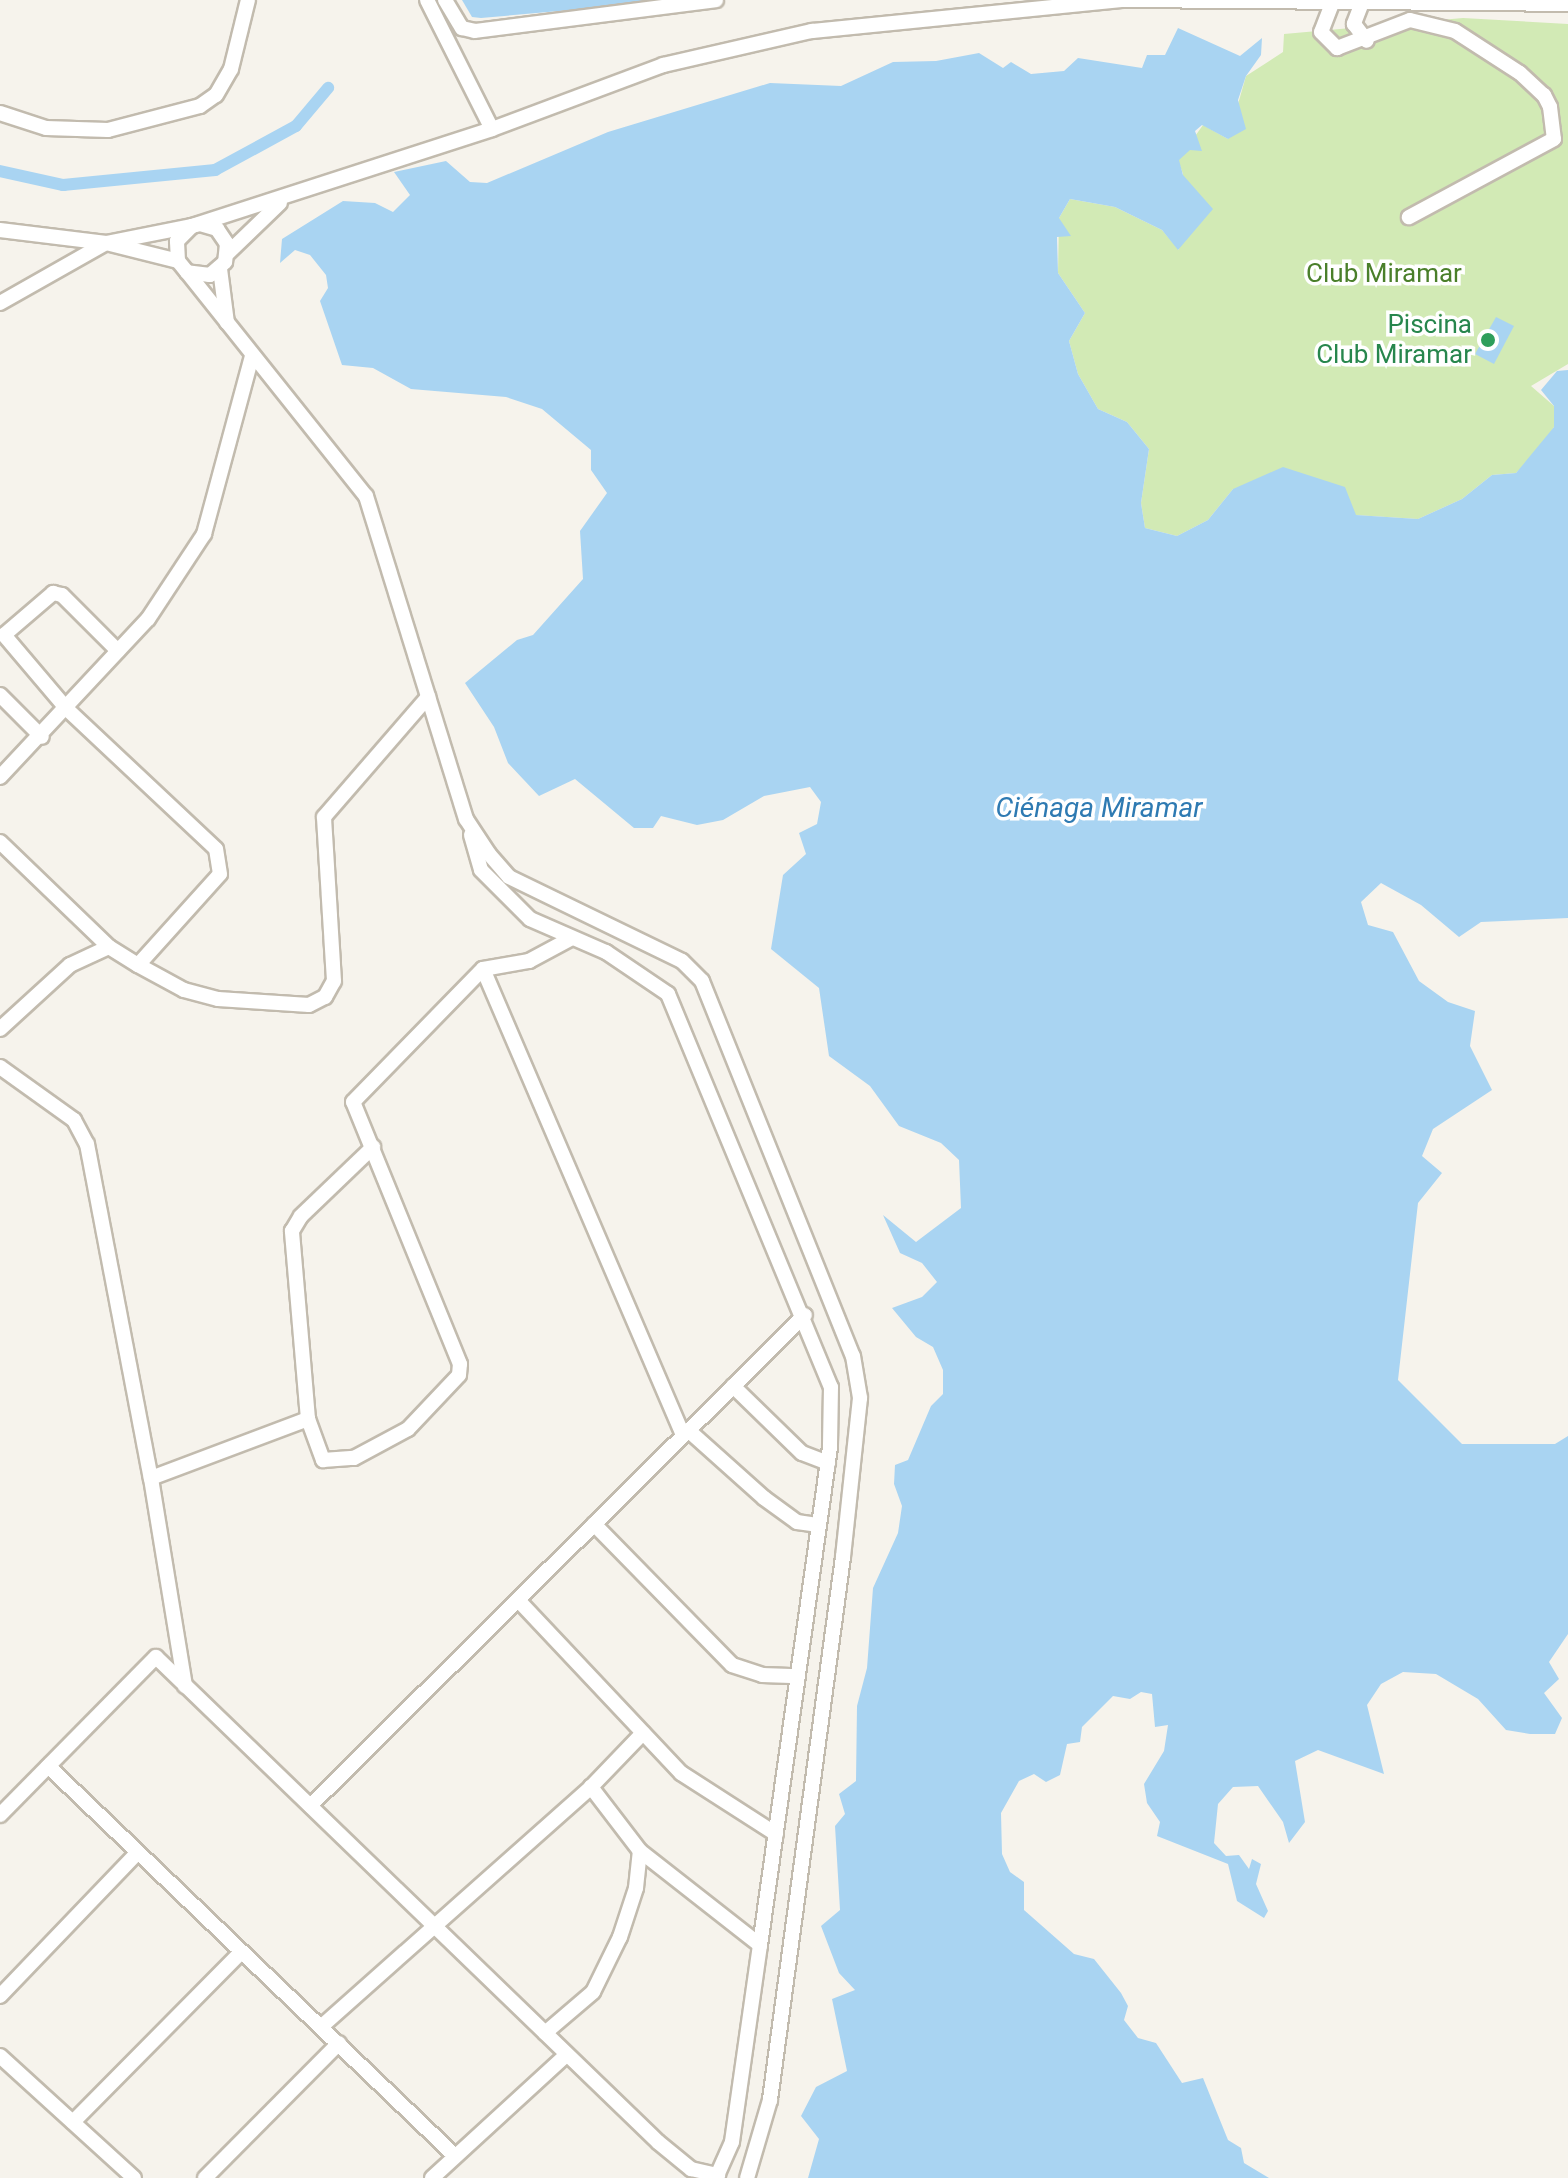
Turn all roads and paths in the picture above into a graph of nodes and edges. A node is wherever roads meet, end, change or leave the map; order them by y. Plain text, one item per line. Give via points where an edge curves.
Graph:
1 (248, 0) edge
2 (427, 0) edge
3 (445, 0) edge
4 (716, 0) edge
5 (1363, 0) edge
6 (1333, 1) edge
7 (1568, 4) edge
8 (1367, 41) junction
9 (0, 113) edge
10 (492, 129) junction
11 (284, 200) junction
12 (1409, 217) dead end
13 (192, 226) junction
14 (0, 230) edge
15 (106, 243) junction
16 (228, 253) junction
17 (183, 267) junction
18 (220, 269) junction
19 (0, 303) edge
20 (228, 327) junction
21 (252, 356) junction
22 (118, 651) junction
23 (0, 695) edge
24 (428, 697) junction
25 (66, 708) junction
26 (42, 737) junction
27 (0, 777) edge
28 (466, 819) junction
29 (0, 842) edge
30 (570, 939) junction
31 (109, 947) junction
32 (138, 965) junction
33 (483, 969) junction
34 (0, 1029) edge
35 (0, 1067) edge
36 (373, 1147) junction
37 (805, 1315) junction
38 (733, 1386) junction
39 (308, 1419) junction
40 (686, 1433) junction
41 (828, 1463) junction
42 (151, 1478) junction
43 (594, 1524) junction
44 (819, 1525) junction
45 (518, 1600) junction
46 (798, 1676) junction
47 (185, 1686) junction
48 (643, 1733) junction
49 (48, 1766) junction
50 (591, 1787) junction
51 (310, 1806) junction
52 (0, 1815) edge
53 (776, 1834) junction
54 (640, 1851) junction
55 (137, 1853) junction
56 (433, 1926) junction
57 (760, 1945) junction
58 (239, 1954) junction
59 (0, 1996) edge
60 (322, 2026) junction
61 (545, 2033) junction
62 (339, 2043) junction
63 (565, 2056) junction
64 (2, 2061) edge
65 (73, 2122) junction
66 (454, 2155) junction
67 (717, 2176) edge
68 (134, 2178) edge
69 (205, 2178) edge
70 (432, 2178) edge
71 (747, 2178) edge

1 - 9 street via 231,69 216,95 200,106 108,130 46,128
2 - 10 street
3 - 4 street via 462,28 475,31
5 - 6 street
5 - 7 street
5 - 8 street via 1354,24
6 - 8 street via 1322,20 1326,42 1337,48
6 - 10 street via 1124,0 812,31 663,65
8 - 12 street via 1392,24 1410,20 1455,31 1505,62 1544,95 1555,126 1554,139
10 - 11 street
11 - 13 street
11 - 16 street
13 - 15 street
13 - 16 street via 217,229
13 - 17 street via 177,241
14 - 15 street
15 - 17 street
15 - 19 street
16 - 18 street
17 - 18 street via 198,276
17 - 20 street
18 - 20 street
20 - 21 street
21 - 22 street via 209,522 148,619
21 - 24 street via 366,496
22 - 25 street
22 - 25 street via 62,595 53,593 4,635
23 - 26 street
24 - 28 street
24 - 32 street via 324,817 334,981 325,997 309,1005 218,999 184,990
25 - 26 street
25 - 32 street via 216,849 220,863 220,874
26 - 27 street
28 - 30 street via 481,870 497,891 530,919
28 - 71 street via 509,877 695,971 853,1356 860,1398 843,1557 770,2100
29 - 31 street
30 - 33 street via 529,961
30 - 37 street via 641,972 668,994
31 - 32 street
31 - 34 street via 70,965
33 - 36 street via 357,1096 354,1109
33 - 40 street
35 - 42 street via 74,1120 87,1144
36 - 39 street via 292,1231
36 - 39 street via 461,1369 408,1429 354,1458 323,1460
37 - 38 street
37 - 41 street via 831,1387
38 - 40 street
38 - 41 street via 802,1453
39 - 42 street
40 - 43 street
40 - 44 street via 797,1522
41 - 44 street
42 - 47 street
43 - 45 street
43 - 46 street via 732,1665 762,1675
44 - 46 street
45 - 48 street
45 - 51 street
46 - 53 street
47 - 49 street via 156,1657
47 - 51 street
48 - 50 street
48 - 53 street via 681,1773
49 - 52 street
49 - 55 street
50 - 54 street
50 - 56 street
51 - 56 street
53 - 57 street
54 - 57 street
54 - 61 street via 636,1888 620,1937 593,1992
55 - 58 street
55 - 59 street
56 - 60 street
56 - 61 street
57 - 67 street via 732,2142
58 - 60 street
58 - 65 street
60 - 62 street
61 - 63 street
62 - 66 street
62 - 69 street
63 - 66 street
63 - 67 street via 691,2169
64 - 65 street
65 - 68 street
66 - 70 street

